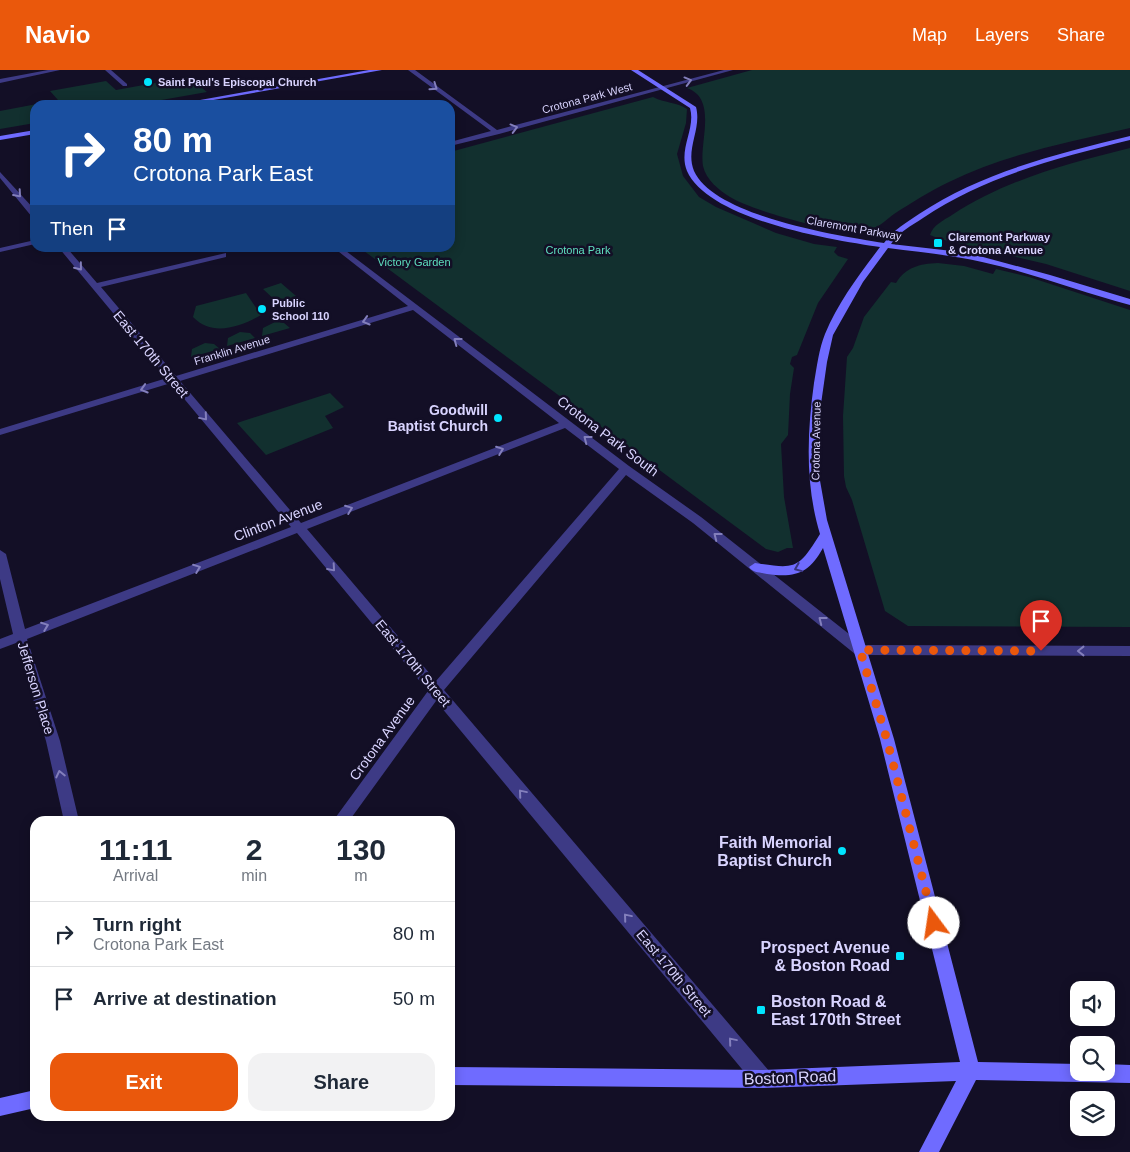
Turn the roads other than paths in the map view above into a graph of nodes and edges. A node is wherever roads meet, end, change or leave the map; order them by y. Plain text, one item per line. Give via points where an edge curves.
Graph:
1 (57, 70) edge
2 (108, 70) edge
3 (379, 70) edge
4 (411, 70) edge
5 (634, 70) edge
6 (730, 70) edge
7 (0, 81) edge
8 (126, 85) dead end
9 (663, 88) junction
10 (204, 100) edge
11 (452, 100) edge
12 (455, 102) edge
13 (455, 104) edge
14 (458, 104) junction
15 (30, 133) edge
16 (497, 133) junction
17 (0, 138) edge
18 (1130, 138) edge
19 (455, 143) edge
20 (0, 174) edge
21 (30, 209) edge
22 (30, 243) edge
23 (884, 246) junction
24 (0, 250) edge
25 (66, 252) edge
26 (343, 252) edge
27 (223, 255) dead end
28 (95, 286) junction
29 (1130, 302) edge
30 (413, 307) junction
31 (173, 380) junction
32 (567, 424) junction
33 (0, 432) edge
34 (625, 469) junction
35 (299, 529) junction
36 (825, 535) junction
37 (0, 554) edge
38 (755, 566) junction
39 (20, 636) junction
40 (0, 644) edge
41 (860, 650) junction
42 (1130, 651) edge
43 (436, 690) junction
44 (70, 816) edge
45 (344, 816) edge
46 (971, 1071) junction
47 (1130, 1074) edge
48 (455, 1076) edge
49 (763, 1079) junction
50 (30, 1100) edge
51 (0, 1107) edge
52 (929, 1152) edge

1 - 7 street
2 - 8 street
3 - 10 street
4 -> 11 street
5 - 9 street, Claremont Parkway
9 -> 6 street, Crotona Park West
16 -> 9 street, Crotona Park West
9 - 23 street, Claremont Parkway via 685,100 694,110 687,161 696,179 711,196 800,230
12 -> 14 street
13 - 14 street
14 - 16 street
15 - 17 street
16 - 19 street, Crotona Park West
18 - 23 street, Crotona Avenue via 997,176 925,213 894,234
20 -> 21 street
22 - 24 street
23 - 29 street, Claremont Parkway via 973,258
23 - 36 street, Crotona Avenue via 837,318 822,362 814,411 814,475
25 -> 28 street, East 170th Street
26 - 30 street, Crotona Park South
27 - 28 street
28 - 31 street, East 170th Street
30 -> 31 street, Franklin Avenue
32 -> 30 street, Crotona Park South
31 -> 33 street, Franklin Avenue
31 -> 35 street, East 170th Street
34 -> 32 street, Crotona Park South
35 -> 32 street, Clinton Avenue
38 -> 34 street, Crotona Park South
34 - 43 street, Crotona Avenue
39 -> 35 street, Clinton Avenue
35 -> 43 street, East 170th Street
36 -> 38 street via 804,568 784,572
36 - 41 street, Crotona Avenue
37 - 39 street, Jefferson Place
41 -> 38 street, Crotona Park South
39 - 40 street, Clinton Avenue
44 -> 39 street, Jefferson Place via 53,741
42 -> 41 street
41 - 46 street, Crotona Avenue via 887,740
43 - 45 street, Crotona Avenue
49 -> 43 street, East 170th Street
46 - 47 street, Boston Road
46 - 49 street, Boston Road
46 - 52 street
48 - 49 street, Boston Road
50 - 51 street

